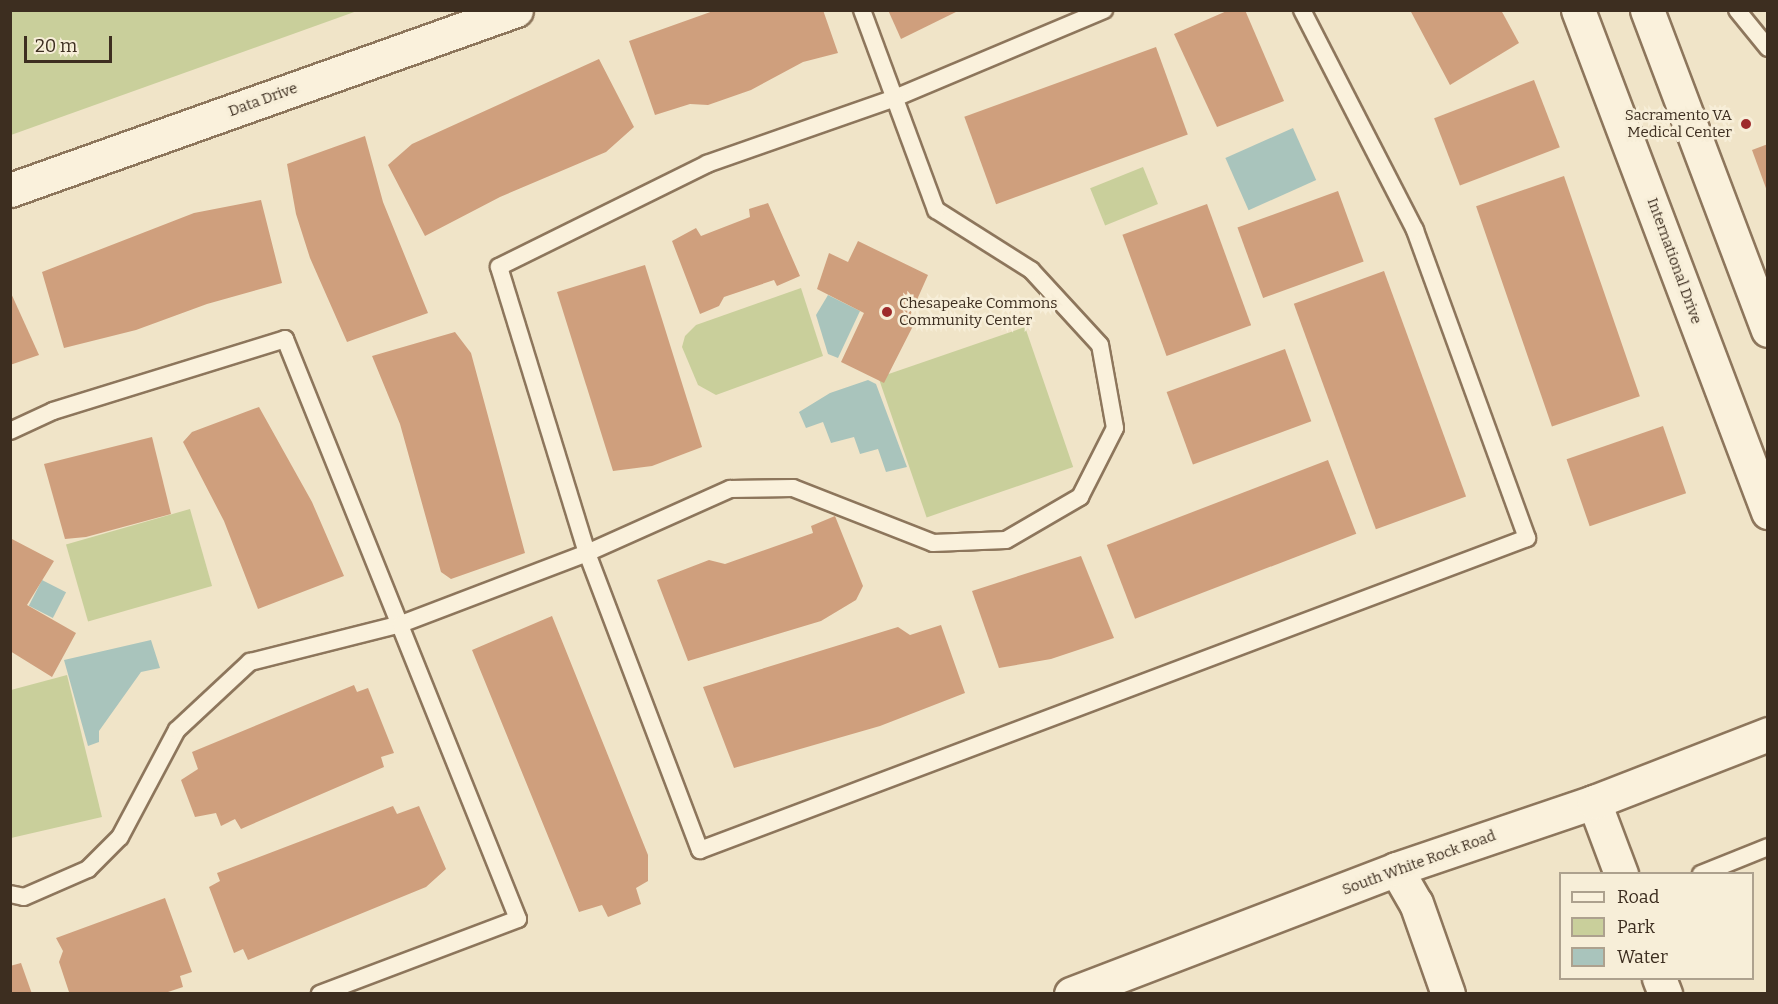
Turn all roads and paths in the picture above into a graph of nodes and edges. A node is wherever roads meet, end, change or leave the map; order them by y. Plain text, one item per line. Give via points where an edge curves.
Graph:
1 (516, 10) edge
2 (862, 10) edge
3 (1104, 10) edge
4 (1302, 10) edge
5 (1578, 10) edge
6 (1647, 10) edge
7 (1737, 10) edge
8 (1767, 48) edge
9 (895, 98) junction
10 (10, 190) edge
11 (1767, 330) edge
12 (10, 431) edge
13 (1767, 512) edge
14 (587, 553) junction
15 (401, 624) junction
16 (1767, 734) edge
17 (1594, 802) junction
18 (1767, 847) edge
19 (1396, 869) junction
20 (1621, 872) edge
21 (1704, 872) edge
22 (10, 894) edge
23 (320, 993) edge
24 (1071, 993) edge
25 (1448, 993) edge

1 - 10 street, Data Drive
2 - 9 lane
3 - 9 lane
4 - 14 lane via 1415,230 1527,538 700,850
5 - 13 street, International Drive
6 - 11 street
7 - 8 lane
9 - 14 lane via 707,164 499,267
9 - 14 lane via 936,210 1031,270 1100,345 1115,428 1080,497 1006,540 933,543 793,488 730,489
12 - 15 lane via 53,411 285,339
14 - 15 lane
15 - 22 lane via 250,662 177,730 120,837 88,869 24,897
15 - 23 lane via 519,919
16 - 17 street, South White Rock Road
17 - 19 street, South White Rock Road
17 - 20 street
18 - 21 lane
19 - 24 street, South White Rock Road
19 - 25 street via 1416,903

